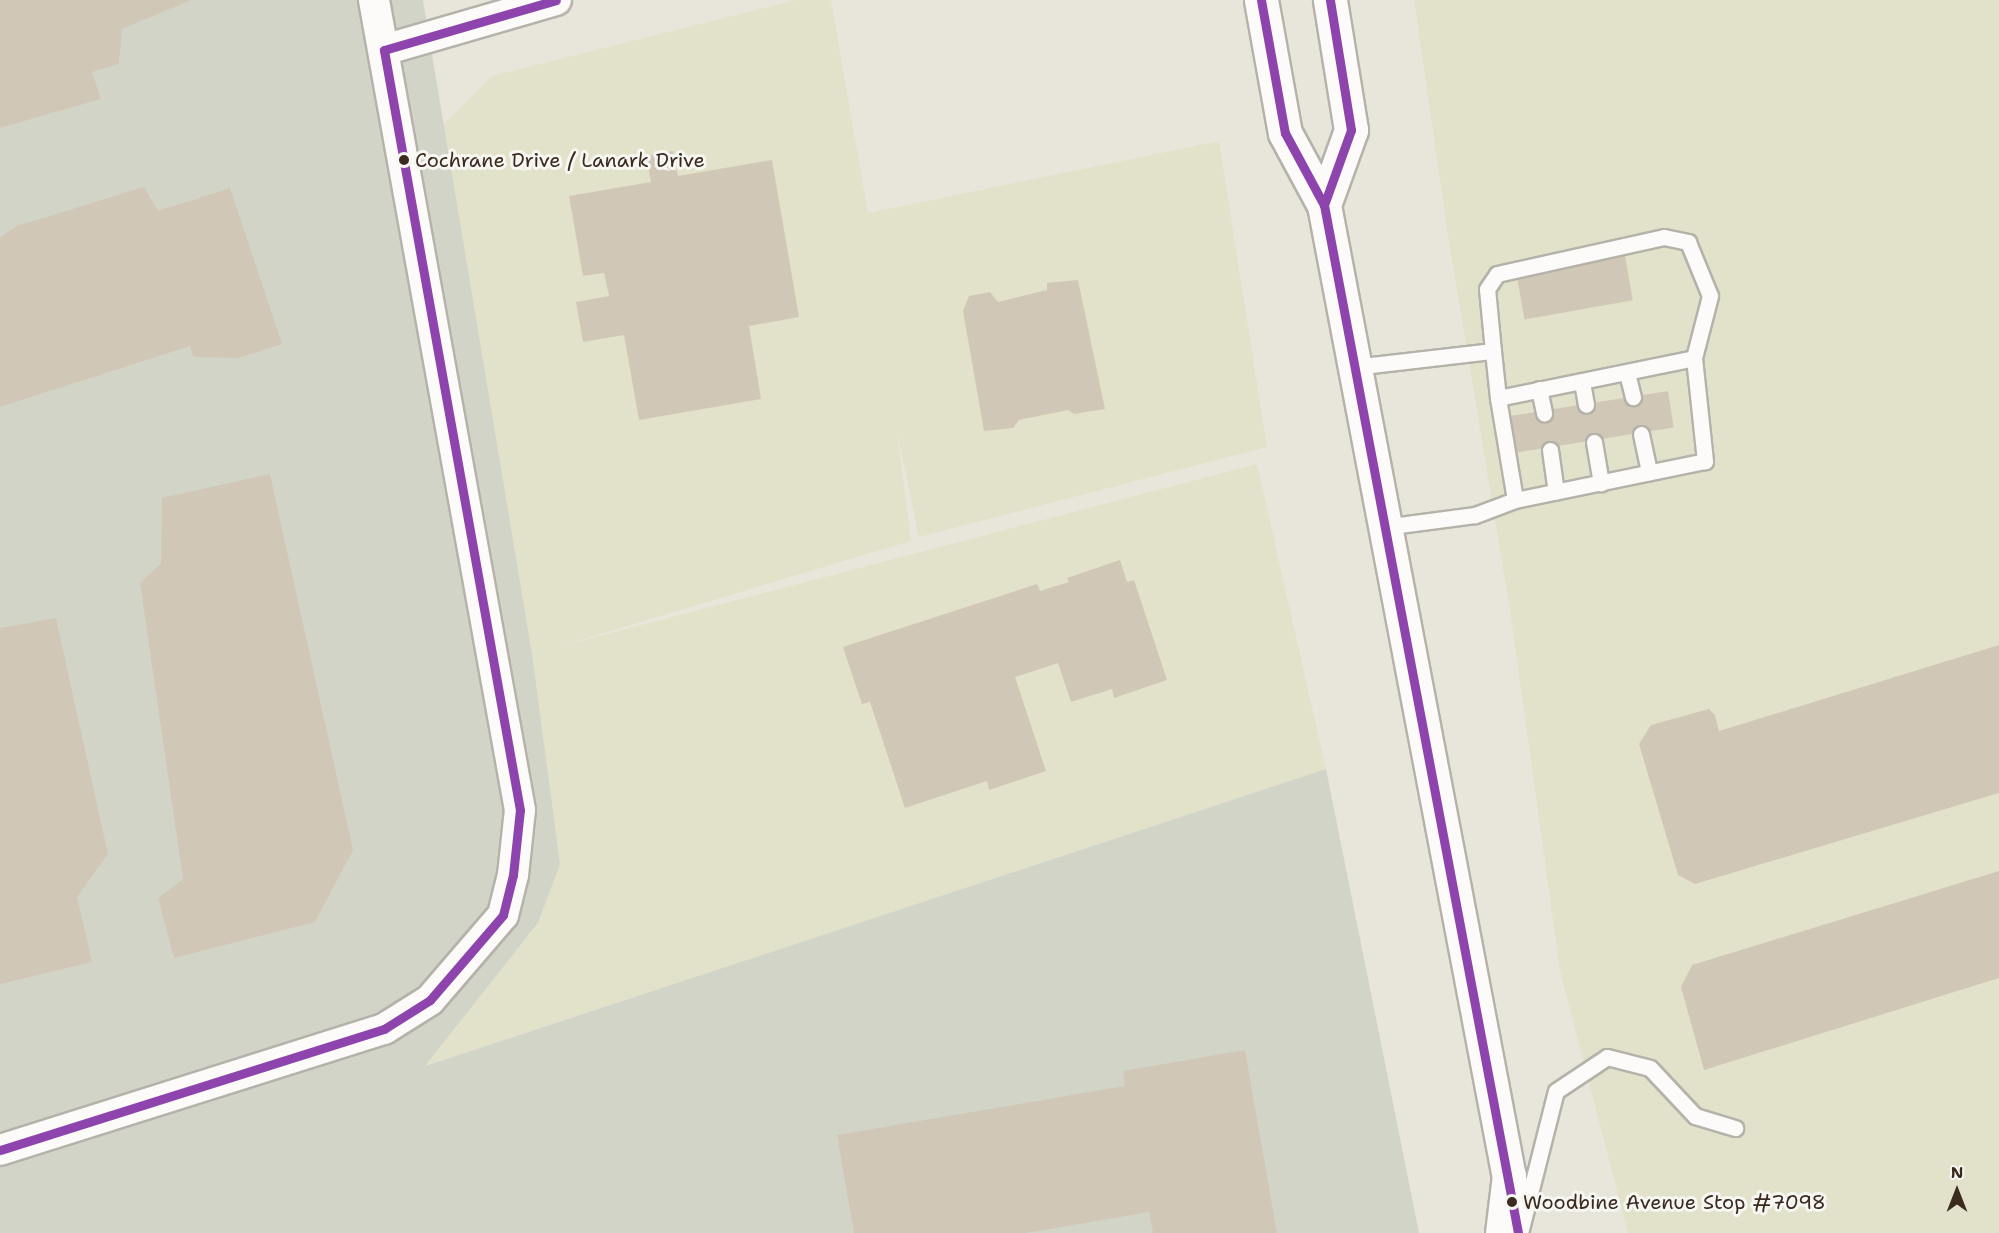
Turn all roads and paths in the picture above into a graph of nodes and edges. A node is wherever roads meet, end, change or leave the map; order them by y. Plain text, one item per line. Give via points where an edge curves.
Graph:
1 (374, 0) edge
2 (556, 0) edge
3 (1261, 0) edge
4 (1330, 0) edge
5 (384, 50) junction
6 (1324, 205) junction
7 (1493, 351) junction
8 (1694, 358) junction
9 (1354, 366) junction
10 (1627, 373) junction
11 (1582, 382) junction
12 (1539, 390) junction
13 (1633, 397) dead end
14 (1498, 398) junction
15 (1586, 405) dead end
16 (1544, 413) dead end
17 (1641, 434) dead end
18 (1594, 442) dead end
19 (1550, 450) dead end
20 (1648, 472) junction
21 (1601, 483) junction
22 (1556, 492) junction
23 (1515, 500) junction
24 (1384, 527) junction
25 (1735, 1128) dead end
26 (0, 1150) edge
27 (1509, 1174) junction
28 (1502, 1233) edge
29 (1519, 1233) edge

1 - 5 street
2 - 5 street
3 - 6 main road via 1285,133
4 - 6 main road via 1351,130
5 - 26 street via 520,810 513,875 503,915 430,1000 384,1029
6 - 9 main road
7 - 8 lane via 1487,289 1497,273 1664,237 1688,242 1710,296
7 - 9 lane
7 - 14 lane
8 - 10 lane
8 - 20 lane via 1705,461
9 - 24 main road
10 - 11 lane
10 - 13 lane
11 - 12 lane
11 - 15 lane
12 - 14 lane
12 - 16 lane
14 - 23 lane
17 - 20 lane
18 - 21 lane
19 - 22 lane
20 - 21 lane
21 - 22 lane
22 - 23 lane
23 - 24 lane via 1475,515
24 - 27 main road
25 - 29 lane via 1695,1116 1650,1068 1607,1057 1556,1091
27 - 28 main road
27 - 29 main road

